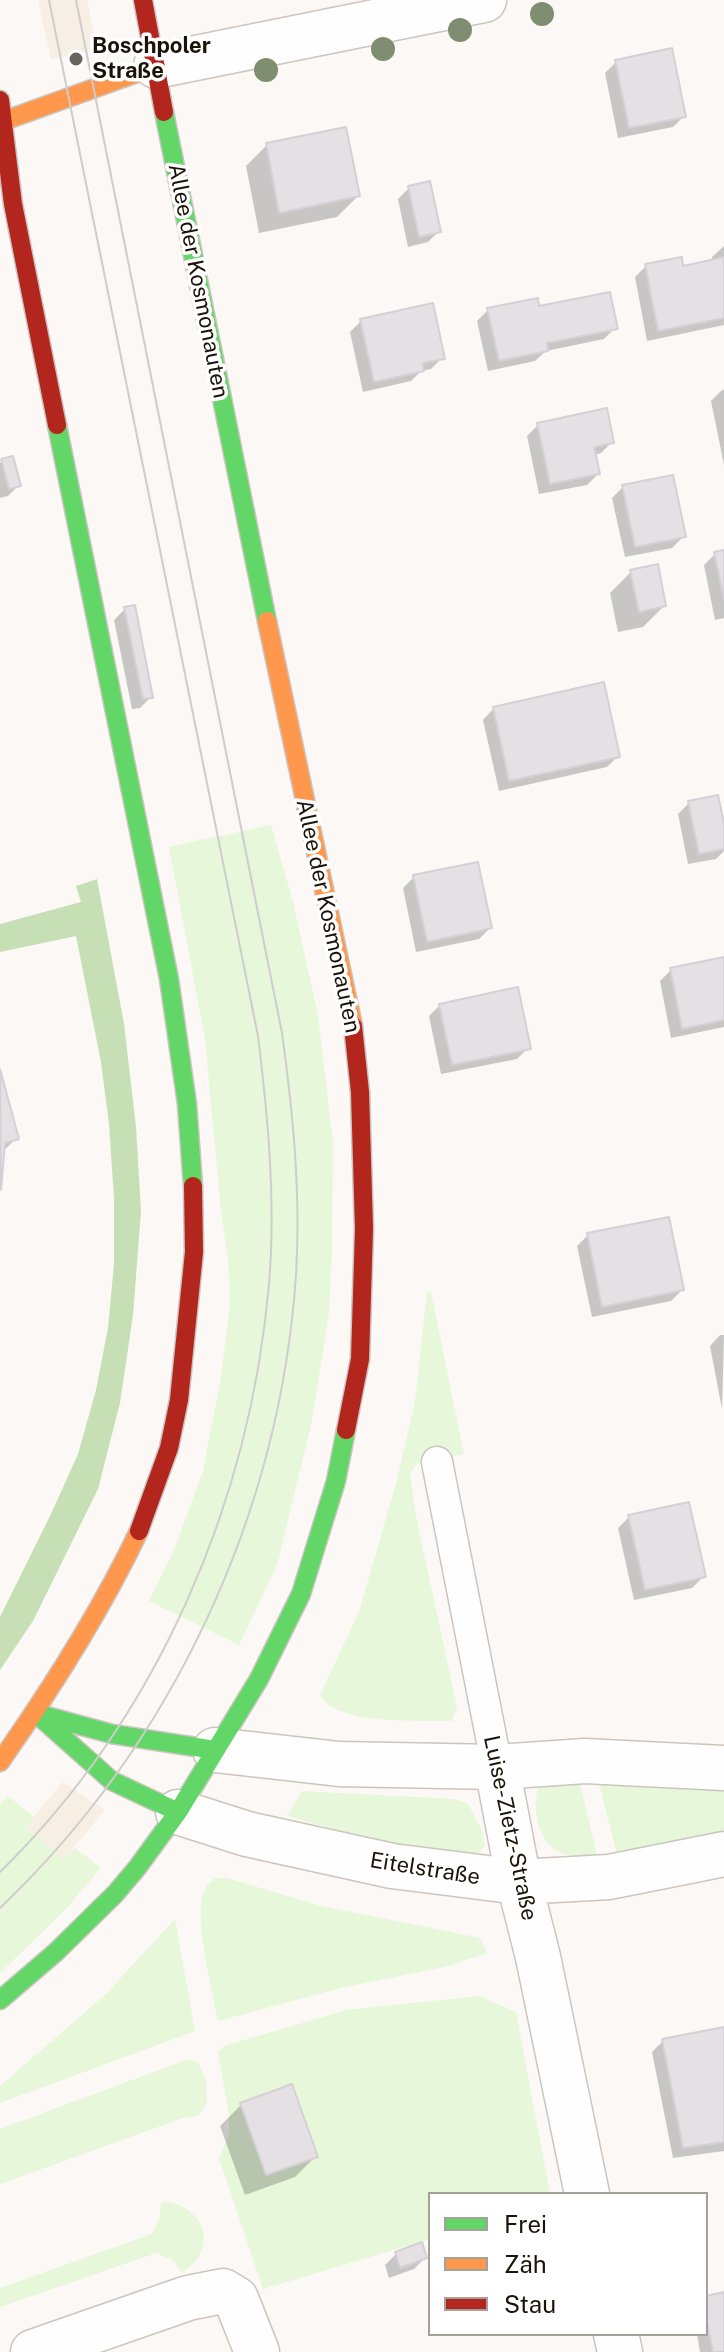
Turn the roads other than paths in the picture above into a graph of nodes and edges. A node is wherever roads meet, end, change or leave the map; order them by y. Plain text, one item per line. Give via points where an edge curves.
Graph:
1 (143, 0) edge
2 (484, 0) edge
3 (156, 66) junction
4 (1, 115) edge
5 (437, 1462) dead end
6 (35, 1713) junction
7 (215, 1750) junction
8 (0, 1762) edge
9 (497, 1767) junction
10 (724, 1768) edge
11 (178, 1812) junction
12 (724, 1854) edge
13 (519, 1882) junction
14 (0, 2000) edge
15 (587, 2192) edge
16 (33, 2352) edge
17 (257, 2352) edge

1 - 3 main road, Allee der Kosmonauten
2 - 3 street
3 - 4 main road
3 - 7 main road, Allee der Kosmonauten via 354,1030 360,1092 360,1359 336,1481 301,1594 259,1679
4 - 6 main road via 13,204 160,935 182,1072 195,1235 182,1387 170,1446 118,1573
5 - 9 lane, Luise-Zietz-Straße
6 - 7 main road via 112,1734
6 - 8 main road
6 - 11 main road via 112,1781
7 - 9 street via 339,1764
7 - 11 main road, Allee der Kosmonauten
9 - 10 street via 585,1761
9 - 13 street, Luise-Zietz-Straße
11 - 13 street, Eitelstraße via 392,1866
11 - 14 main road, Allee der Kosmonauten via 115,1894
12 - 13 street, Eitelstraße via 609,1877
13 - 15 street, Luise-Zietz-Straße
16 - 17 street via 188,2298 223,2291 236,2299

